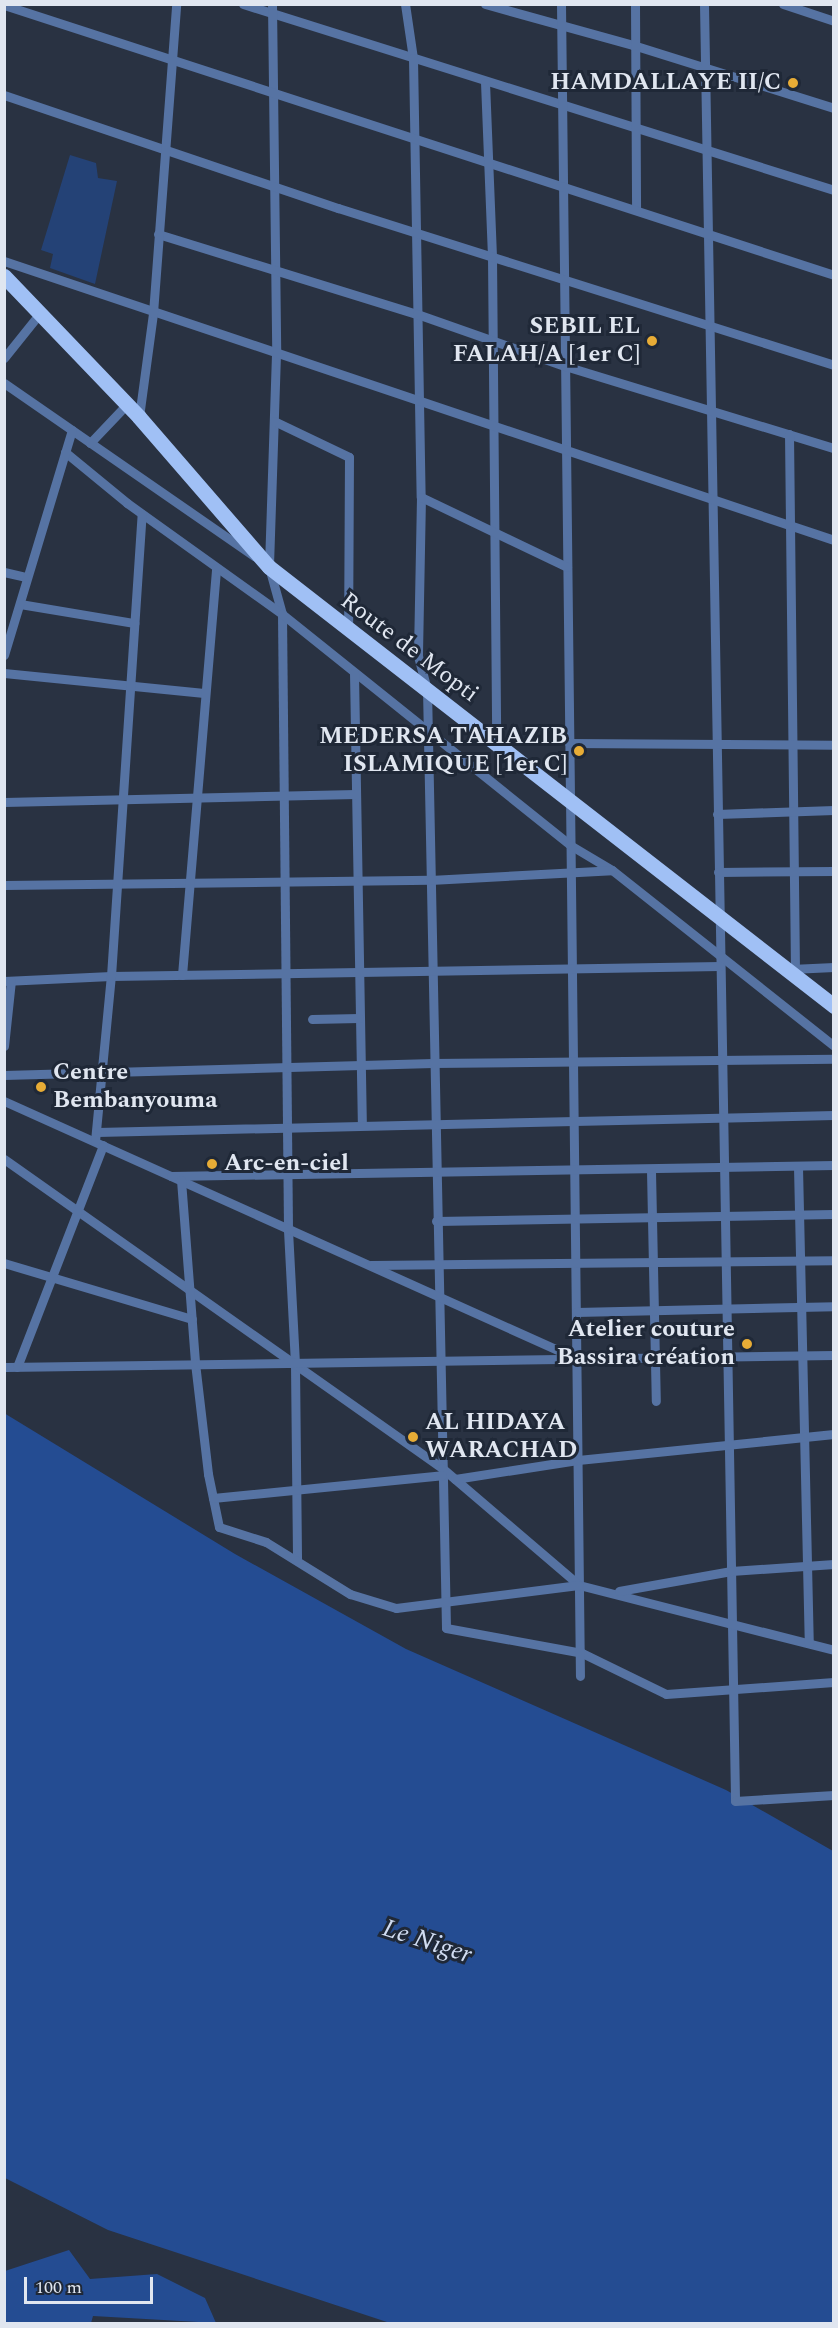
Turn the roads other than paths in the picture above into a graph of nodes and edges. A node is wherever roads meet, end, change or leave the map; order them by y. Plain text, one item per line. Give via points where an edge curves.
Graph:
1 (176, 4) edge
2 (243, 4) edge
3 (405, 4) edge
4 (485, 4) edge
5 (561, 4) edge
6 (635, 4) edge
7 (704, 4) edge
8 (783, 4) edge
9 (4, 5) edge
10 (272, 9) edge
11 (834, 21) edge
12 (561, 28) junction
13 (633, 45) junction
14 (413, 58) junction
15 (171, 59) junction
16 (705, 68) junction
17 (485, 82) junction
18 (272, 92) junction
19 (4, 95) edge
20 (562, 108) junction
21 (834, 108) edge
22 (636, 131) junction
23 (414, 138) junction
24 (165, 151) junction
25 (708, 153) junction
26 (489, 162) junction
27 (275, 186) junction
28 (562, 186) junction
29 (834, 190) edge
30 (636, 210) junction
31 (416, 231) junction
32 (158, 234) junction
33 (707, 234) junction
34 (492, 256) junction
35 (4, 261) edge
36 (275, 270) junction
37 (834, 275) edge
38 (4, 276) edge
39 (564, 279) junction
40 (153, 313) junction
41 (40, 314) junction
42 (417, 314) junction
43 (709, 325) junction
44 (493, 339) junction
45 (276, 354) junction
46 (4, 358) edge
47 (834, 365) edge
48 (565, 366) junction
49 (4, 383) edge
50 (418, 401) junction
51 (127, 404) junction
52 (711, 410) junction
53 (139, 417) junction
54 (274, 421) junction
55 (494, 426) junction
56 (72, 430) junction
57 (789, 434) junction
58 (90, 443) junction
59 (834, 448) edge
60 (65, 452) junction
61 (566, 453) junction
62 (421, 497) junction
63 (712, 498) junction
64 (142, 514) junction
65 (790, 525) junction
66 (495, 533) junction
67 (834, 540) edge
68 (269, 567) junction
69 (567, 567) junction
70 (216, 568) junction
71 (4, 572) edge
72 (26, 577) junction
73 (20, 604) junction
74 (4, 614) edge
75 (282, 614) junction
76 (15, 617) junction
77 (134, 623) junction
78 (348, 632) junction
79 (4, 655) edge
80 (4, 673) edge
81 (354, 673) junction
82 (130, 687) junction
83 (427, 689) junction
84 (204, 693) junction
85 (427, 728) junction
86 (496, 741) junction
87 (569, 743) junction
88 (716, 744) junction
89 (792, 745) junction
90 (834, 745) edge
91 (356, 794) junction
92 (196, 797) junction
93 (284, 797) junction
94 (121, 799) junction
95 (4, 802) edge
96 (570, 802) junction
97 (834, 810) edge
98 (792, 811) junction
99 (717, 814) junction
100 (570, 845) junction
101 (612, 870) junction
102 (834, 871) edge
103 (570, 872) junction
104 (718, 872) junction
105 (793, 872) junction
106 (357, 880) junction
107 (430, 880) junction
108 (287, 883) junction
109 (190, 884) junction
110 (4, 885) edge
111 (117, 885) junction
112 (719, 915) junction
113 (720, 961) junction
114 (834, 967) edge
115 (572, 969) junction
116 (791, 969) junction
117 (359, 972) junction
118 (431, 972) junction
119 (288, 974) junction
120 (182, 975) junction
121 (111, 976) junction
122 (8, 981) edge
123 (834, 1006) edge
124 (359, 1018) junction
125 (312, 1019) dead end
126 (4, 1046) edge
127 (834, 1046) edge
128 (722, 1059) junction
129 (834, 1059) edge
130 (433, 1063) junction
131 (573, 1063) junction
132 (359, 1066) junction
133 (288, 1068) junction
134 (102, 1070) junction
135 (4, 1076) edge
136 (4, 1101) edge
137 (834, 1115) edge
138 (723, 1116) junction
139 (573, 1120) junction
140 (435, 1122) junction
141 (362, 1124) junction
142 (287, 1127) junction
143 (98, 1139) junction
144 (4, 1159) edge
145 (834, 1165) edge
146 (798, 1167) junction
147 (724, 1170) junction
148 (651, 1171) junction
149 (436, 1172) junction
150 (574, 1172) junction
151 (288, 1175) junction
152 (171, 1176) junction
153 (180, 1180) junction
154 (78, 1211) junction
155 (834, 1214) edge
156 (799, 1215) junction
157 (725, 1216) junction
158 (652, 1218) junction
159 (575, 1219) junction
160 (436, 1221) junction
161 (288, 1230) junction
162 (834, 1260) edge
163 (725, 1261) junction
164 (800, 1261) junction
165 (4, 1263) edge
166 (653, 1264) junction
167 (366, 1265) junction
168 (575, 1266) junction
169 (437, 1267) junction
170 (51, 1278) junction
171 (189, 1290) junction
172 (438, 1299) junction
173 (834, 1306) edge
174 (801, 1307) junction
175 (726, 1308) junction
176 (654, 1309) junction
177 (576, 1312) junction
178 (192, 1320) junction
179 (834, 1355) edge
180 (802, 1356) junction
181 (655, 1357) junction
182 (727, 1357) junction
183 (576, 1358) junction
184 (440, 1359) junction
185 (195, 1363) junction
186 (295, 1365) junction
187 (6, 1367) dead end
188 (17, 1367) junction
189 (656, 1401) dead end
190 (834, 1434) edge
191 (804, 1437) junction
192 (729, 1444) junction
193 (578, 1460) junction
194 (442, 1472) junction
195 (455, 1479) junction
196 (297, 1489) junction
197 (213, 1498) junction
198 (297, 1558) junction
199 (834, 1564) edge
200 (807, 1566) junction
201 (731, 1571) junction
202 (579, 1585) junction
203 (614, 1592) junction
204 (445, 1600) junction
205 (732, 1622) junction
206 (809, 1643) junction
207 (834, 1650) edge
208 (582, 1653) junction
209 (580, 1676) dead end
210 (834, 1682) edge
211 (735, 1689) junction
212 (834, 1795) edge

1 - 15 street
2 - 10 street
3 - 14 street
4 - 12 street
5 - 12 street
6 - 13 street
7 - 16 street
8 - 11 street
9 - 15 street
10 - 14 street
10 - 18 street
12 - 13 street
12 - 20 street
13 - 16 street
13 - 22 street
14 - 17 street
14 - 23 street
15 - 18 street
15 - 24 street
16 - 21 street
16 - 25 street
17 - 20 street
17 - 26 street
18 - 23 street
18 - 27 street
19 - 24 street
20 - 22 street
20 - 28 street
22 - 25 street
22 - 30 street
23 - 26 street
23 - 31 street
24 - 27 street
24 - 32 street
25 - 29 street
25 - 33 street
26 - 28 street
26 - 34 street
27 - 31 street
27 - 36 street
28 - 30 street
28 - 39 street
30 - 33 street
31 - 34 street
31 - 42 street
32 - 36 street
32 - 40 street
33 - 37 street
33 - 43 street
34 - 39 street
34 - 44 street
35 - 40 street
36 - 42 street
36 - 45 street
38 - 41 highway, Route de Mopti
39 - 43 street
39 - 48 street
40 - 45 street
40 - 53 street
41 - 46 street
41 - 51 highway, Route de Mopti
42 - 44 street
42 - 50 street
43 - 47 street
43 - 52 street
44 - 48 street
44 - 55 street
45 - 50 street
45 - 54 street
48 - 52 street
48 - 61 street
49 - 56 street
50 - 55 street
50 - 62 street
51 - 53 highway, Route de Mopti
51 - 58 street
52 - 57 street
52 - 63 street
53 - 68 highway, Route de Mopti
54 - 68 street
54 - 78 street via 349,457
55 - 61 street
55 - 66 street
56 - 58 street
56 - 60 street
57 - 59 street
57 - 65 street
58 - 68 street
60 - 64 street
60 - 72 street
61 - 63 street
61 - 69 street
62 - 66 street
62 - 83 street via 418,656
63 - 65 street
63 - 88 street
64 - 70 street
64 - 77 street
65 - 67 street
65 - 89 street
66 - 69 street
66 - 86 street
68 - 75 street
68 - 78 highway, Route de Mopti
69 - 87 street
70 - 75 street
70 - 84 street
71 - 72 street
72 - 73 street
73 - 76 street
73 - 77 street
74 - 76 street
75 - 81 street
75 - 93 street
76 - 79 street
77 - 82 street
78 - 83 highway, Route de Mopti
80 - 82 street
81 - 85 street
81 - 91 street
82 - 84 street
82 - 94 street
83 - 85 street
83 - 86 highway, Route de Mopti
84 - 92 street
85 - 100 street
85 - 107 street
86 - 96 highway, Route de Mopti
87 - 88 street
87 - 96 street
88 - 89 street
88 - 99 street
89 - 90 street
89 - 98 street
91 - 93 street
91 - 106 street
92 - 93 street
92 - 94 street
92 - 109 street
93 - 108 street
94 - 95 street
94 - 111 street
96 - 100 street
96 - 112 highway, Route de Mopti
97 - 98 street
98 - 99 street
98 - 105 street
99 - 104 street
100 - 101 street
100 - 103 street
101 - 103 street
101 - 113 street
102 - 105 street
103 - 107 street
103 - 115 street
104 - 105 street
104 - 112 street
105 - 116 street
106 - 107 street
106 - 108 street
106 - 117 street
107 - 118 street
108 - 109 street
108 - 119 street
109 - 111 street
109 - 120 street
110 - 111 street
111 - 121 street
112 - 113 street
112 - 116 highway, Route de Mopti
113 - 115 street
113 - 127 street
113 - 128 street
114 - 116 street
115 - 118 street
115 - 131 street
116 - 123 highway, Route de Mopti
117 - 118 street
117 - 119 street
117 - 124 street
118 - 130 street
119 - 120 street
119 - 133 street
120 - 121 street
121 - 122 street
121 - 134 street
122 - 126 street
124 - 125 street
124 - 132 street
128 - 129 street
128 - 131 street
128 - 138 street
130 - 131 street
130 - 132 street
130 - 140 street
131 - 139 street
132 - 133 street
132 - 141 street
133 - 134 street
133 - 142 street
134 - 135 street
134 - 143 street
136 - 143 street
137 - 138 street
138 - 139 street
138 - 147 street
139 - 140 street
139 - 150 street
140 - 141 street
140 - 149 street
141 - 142 street
142 - 143 street
142 - 151 street
143 - 152 street
143 - 154 street
144 - 154 street
145 - 146 street
146 - 147 street
146 - 156 street
147 - 148 street
147 - 157 street
148 - 150 street
148 - 158 street
149 - 150 street
149 - 151 street
149 - 160 street
150 - 159 street
151 - 152 street
151 - 161 street
152 - 153 street
153 - 161 street
153 - 171 street
154 - 170 street
154 - 171 street
155 - 156 street
156 - 157 street
156 - 164 street
157 - 158 street
157 - 163 street
158 - 159 street
158 - 166 street
159 - 160 street
159 - 168 street
160 - 169 street
161 - 167 street
161 - 186 street
162 - 164 street
163 - 164 street
163 - 166 street
163 - 175 street
164 - 174 street
165 - 170 street
166 - 168 street
166 - 176 street
167 - 169 street
167 - 172 street
168 - 169 street
168 - 177 street
169 - 172 street
170 - 178 street
170 - 188 street
171 - 178 street
171 - 186 street
172 - 183 street
172 - 184 street
173 - 174 street
174 - 175 street
174 - 180 street
175 - 176 street
175 - 182 street
176 - 177 street
176 - 181 street
177 - 183 street
178 - 185 street
179 - 180 street
180 - 182 street
180 - 191 street
181 - 182 street
181 - 183 street
181 - 189 street
182 - 192 street
183 - 184 street
183 - 193 street
184 - 186 street
184 - 194 street
185 - 186 street
185 - 188 street
185 - 197 street
186 - 194 street
186 - 196 street
187 - 188 street
190 - 191 street
191 - 192 street
191 - 200 street
192 - 193 street
192 - 201 street
193 - 195 street
193 - 202 street
194 - 195 street
194 - 196 street
194 - 204 street
195 - 202 street
196 - 197 street
196 - 198 street
197 - 198 street via 219,1527 266,1542
198 - 204 street via 350,1594 374,1604 396,1608
199 - 200 street
200 - 201 street
200 - 206 street
201 - 203 street
201 - 205 street
202 - 203 street
202 - 204 street
202 - 208 street
203 - 205 street
204 - 208 street via 446,1628
205 - 206 street
205 - 211 street
206 - 207 street
208 - 209 street
208 - 211 street via 666,1694
210 - 211 street
211 - 212 street via 735,1801

